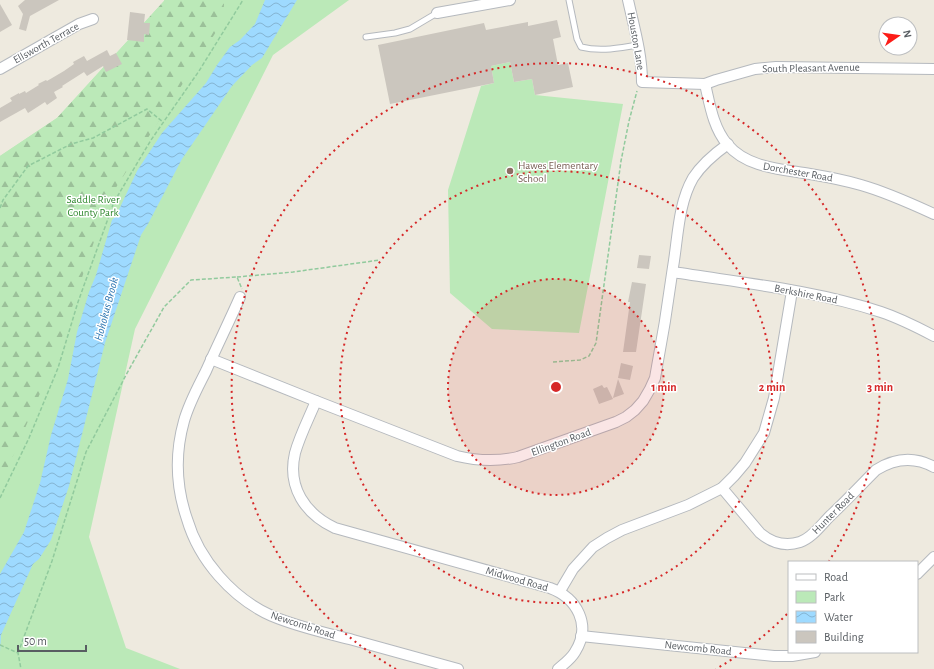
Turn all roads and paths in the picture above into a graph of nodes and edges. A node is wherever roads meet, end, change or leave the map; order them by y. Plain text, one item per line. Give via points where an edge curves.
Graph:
1 (243, 0) edge
2 (510, 0) edge
3 (569, 0) edge
4 (628, 0) edge
5 (437, 13) joint
6 (93, 19) dead end
7 (366, 37) dead end
8 (638, 45) junction
9 (0, 69) edge
10 (934, 69) edge
11 (642, 82) junction
12 (705, 84) junction
13 (164, 122) junction
14 (728, 144) junction
15 (0, 208) edge
16 (934, 214) edge
17 (380, 260) dead end
18 (673, 272) junction
19 (237, 277) junction
20 (792, 291) junction
21 (240, 297) joint
22 (934, 336) edge
23 (211, 359) junction
24 (553, 362) dead end
25 (316, 402) junction
26 (934, 467) edge
27 (722, 488) junction
28 (0, 498) edge
29 (934, 557) edge
30 (918, 573) edge
31 (560, 592) junction
32 (581, 636) junction
33 (0, 646) edge
34 (18, 653) junction
35 (809, 653) edge
36 (21, 669) edge
37 (458, 669) edge
38 (558, 669) edge

1 - 13 path
2 - 5 street
3 - 8 lane via 581,47 603,50
4 - 8 street, Houston Lane
5 - 7 lane via 410,29
6 - 9 street, Ellsworth Terrace via 79,24
8 - 11 street, Houston Lane
10 - 12 street, South Pleasant Avenue via 776,67 755,69
11 - 12 street, South Pleasant Avenue
11 - 24 path via 635,96 621,161 596,343 589,356 580,360
12 - 14 street, Dorchester Road via 714,121
13 - 15 path via 147,109 93,138 71,144 28,166
13 - 28 path via 114,202 78,302 58,368 29,438
14 - 16 street, Dorchester Road via 742,157 759,165 861,185
14 - 18 street, Ellington Road via 702,166 687,191 682,205
17 - 19 path
18 - 20 street, Berkshire Road
18 - 25 street, Ellington Road via 650,389 643,401 626,417 616,422 518,457 487,461 457,456
19 - 21 path via 245,294
19 - 34 path via 191,280 164,308 86,452 52,561
20 - 22 street, Berkshire Road via 844,301 882,313
20 - 27 street, Midwood Road via 774,398 764,433 745,463
21 - 23 street, Newcomb Road
23 - 25 street, Ellington Road
23 - 37 street, Newcomb Road via 184,420 178,454 178,474 188,524 199,548 216,572 242,597 272,615 305,627
25 - 31 street, Midwood Road via 298,446 294,466 294,477 301,499 314,516 335,528
26 - 27 street, Hunter Road via 918,460 906,459 885,464 810,537 802,542 785,545 767,539 760,533
27 - 31 street, Midwood Road via 682,508 607,538 594,547 573,569
29 - 30 street
31 - 32 street via 574,604 579,614 582,623
32 - 35 street, Newcomb Road via 774,656
32 - 38 street via 575,652
33 - 34 path
34 - 36 path

